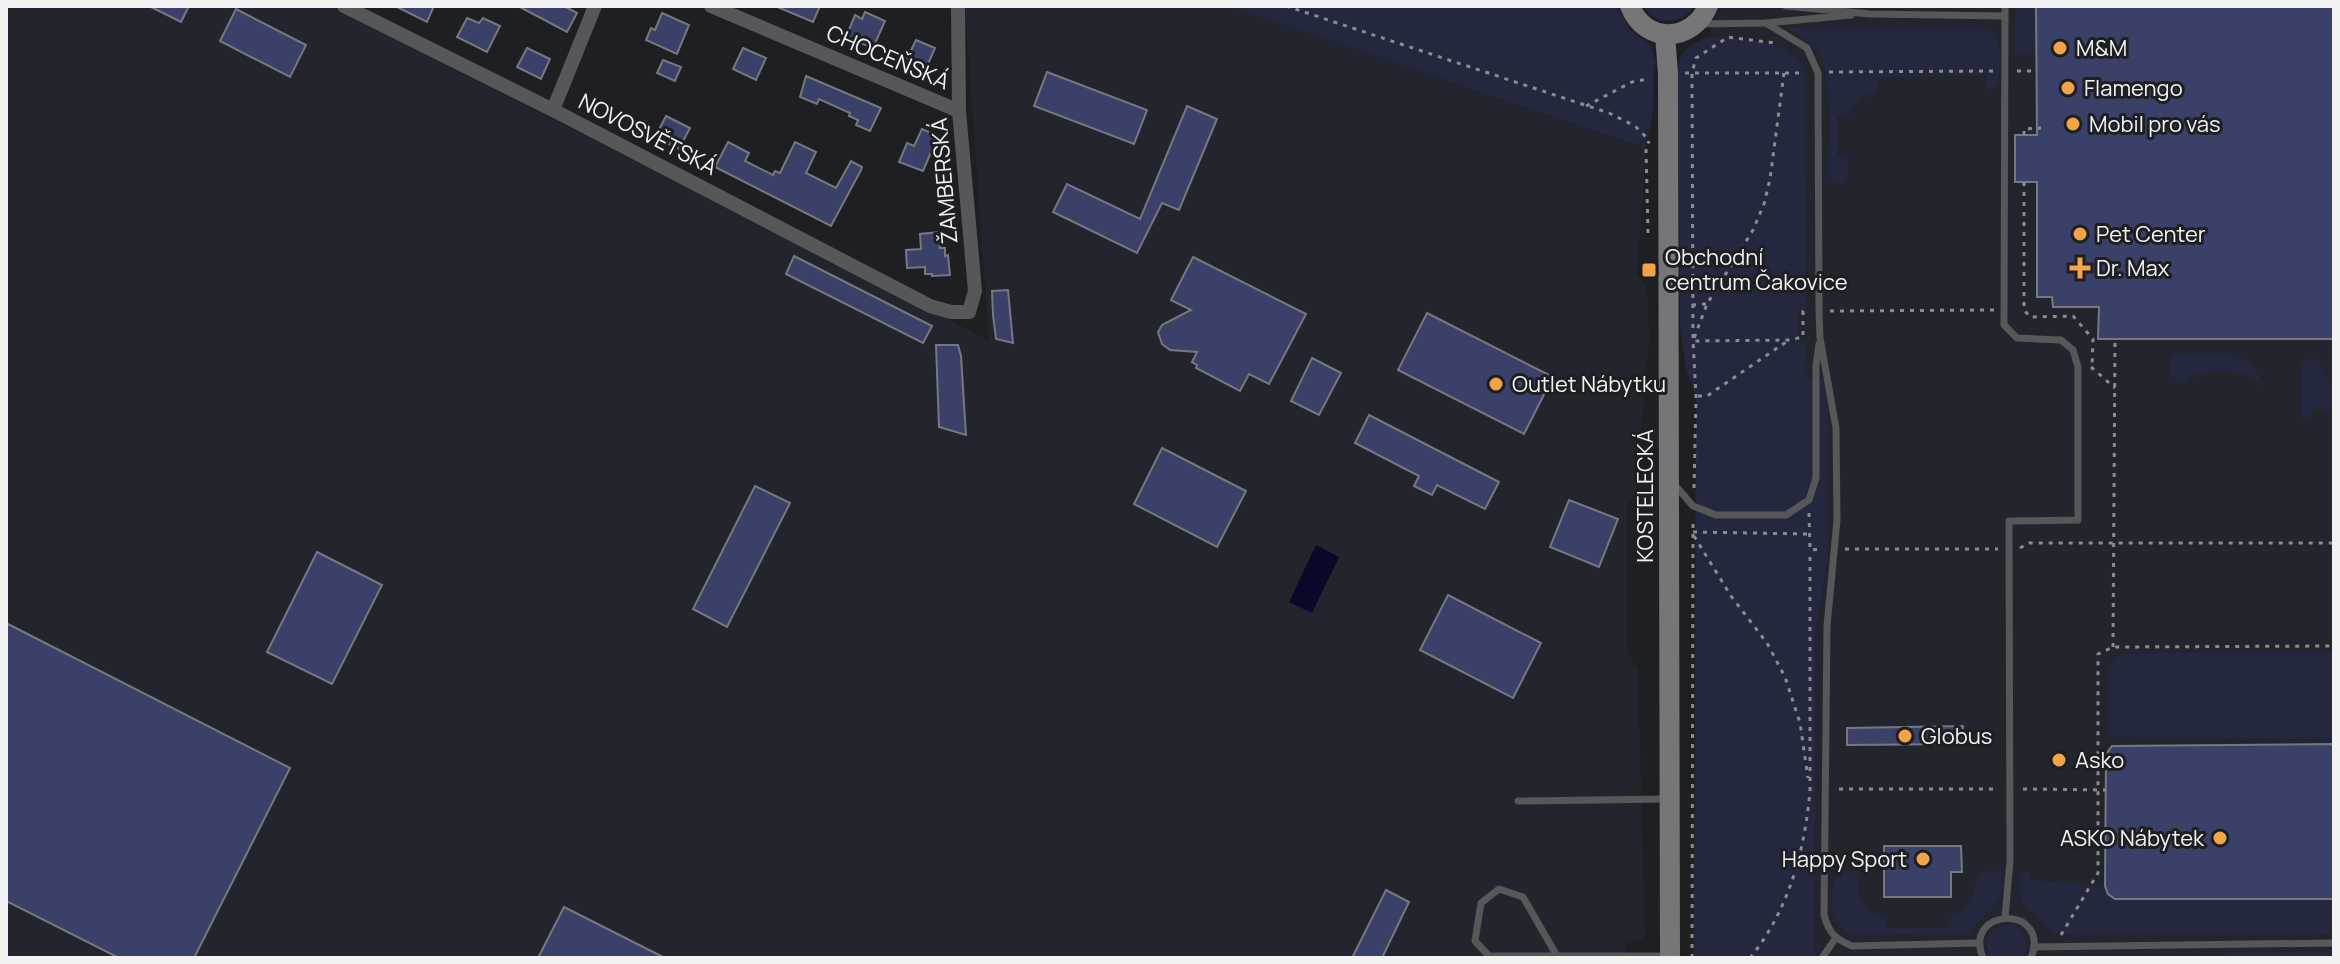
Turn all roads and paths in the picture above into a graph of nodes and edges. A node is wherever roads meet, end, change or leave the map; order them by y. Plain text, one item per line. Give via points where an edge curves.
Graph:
1 (344, 6) edge
2 (595, 6) edge
3 (711, 6) edge
4 (958, 6) edge
5 (1286, 6) edge
6 (1630, 6) edge
7 (1708, 6) edge
8 (1786, 6) edge
9 (2005, 6) edge
10 (1870, 14) junction
11 (2005, 16) junction
12 (1766, 23) junction
13 (1697, 24) junction
14 (1665, 35) junction
15 (1777, 43) dead end
16 (1802, 61) dead end
17 (2005, 70) junction
18 (2037, 71) dead end
19 (1692, 73) junction
20 (1784, 73) junction
21 (1818, 73) junction
22 (1661, 75) junction
23 (1586, 106) junction
24 (553, 110) junction
25 (959, 111) junction
26 (2041, 128) dead end
27 (2024, 135) dead end
28 (1649, 140) dead end
29 (2024, 182) dead end
30 (930, 306) joint
31 (2004, 310) junction
32 (1803, 311) dead end
33 (1819, 311) junction
34 (1820, 338) junction
35 (2115, 339) dead end
36 (1789, 340) junction
37 (1693, 341) junction
38 (2078, 367) junction
39 (2092, 367) junction
40 (2115, 388) junction
41 (1696, 396) junction
42 (1669, 479) junction
43 (1693, 506) junction
44 (1692, 532) junction
45 (1809, 534) dead end
46 (2114, 543) junction
47 (2334, 543) edge
48 (2020, 548) dead end
49 (1834, 549) junction
50 (2001, 549) dead end
51 (1810, 550) dead end
52 (2334, 646) edge
53 (2113, 647) junction
54 (1835, 789) dead end
55 (2010, 789) junction
56 (1810, 790) junction
57 (2098, 790) junction
58 (2106, 790) dead end
59 (1670, 799) junction
60 (1518, 801) dead end
61 (2005, 917) junction
62 (2061, 932) dead end
63 (1835, 939) junction
64 (1979, 943) junction
65 (2334, 943) edge
66 (1884, 946) junction
67 (2157, 946) junction
68 (2034, 947) junction
69 (1557, 956) junction
70 (1670, 957) edge
71 (1692, 958) edge
72 (1750, 958) edge
73 (1822, 958) edge
74 (1884, 958) edge
75 (1983, 958) edge
76 (2031, 958) edge
77 (2155, 958) edge

1 - 24 street, NOVOSVĚTSKÁ
2 - 24 street
3 - 25 street, CHOCEŇSKÁ
4 - 25 street, ŽAMBERSKÁ
5 - 23 path
6 - 14 street via 1640,23
7 - 13 street
8 - 10 lane
9 - 11 lane
10 - 11 lane
10 - 12 lane
11 - 17 lane
12 - 13 lane
12 - 21 lane via 1807,48
13 - 14 street
14 - 22 street, KOSTELECKÁ
15 - 19 path via 1723,39 1696,58
16 - 20 path via 1807,73
17 - 18 path
17 - 21 path
17 - 31 lane
19 - 20 path
19 - 22 path
19 - 37 path
20 - 37 path via 1764,204 1707,304
21 - 33 lane
22 - 23 path via 1632,82
22 - 42 street, KOSTELECKÁ
23 - 28 path via 1635,126
24 - 30 street, NOVOSVĚTSKÁ
25 - 30 street, ŽAMBERSKÁ via 975,291 969,312
26 - 27 path via 2024,129
29 - 39 path via 2024,310 2030,317 2073,316 2093,339
31 - 33 path
31 - 38 lane via 2004,325 2017,338 2061,340 2073,350
32 - 36 path via 1803,337
33 - 34 lane
34 - 43 lane via 1816,478 1809,500 1786,515 1716,515
34 - 49 lane via 1836,428
35 - 40 path
36 - 37 path
36 - 41 path via 1707,396
37 - 41 path
38 - 39 path
38 - 55 lane via 2078,520 2009,521
39 - 40 path
40 - 46 path
41 - 43 path
42 - 43 lane
42 - 59 street, KOSTELECKÁ
43 - 44 path
44 - 45 path
44 - 56 path via 1785,677 1800,723
44 - 71 path
46 - 47 path
46 - 48 path via 2029,543
46 - 53 path
49 - 50 path
49 - 63 lane via 1827,626 1824,915
51 - 56 path
52 - 53 path
53 - 57 path via 2098,654
54 - 55 path
55 - 57 path
55 - 61 lane
56 - 72 path via 1796,874
57 - 58 path
57 - 62 path via 2098,873
59 - 60 lane
59 - 70 street, KOSTELECKÁ
61 - 64 lane via 1990,923
61 - 68 lane via 2029,929
63 - 66 lane via 1852,946
63 - 73 lane
64 - 66 lane
64 - 75 lane
65 - 67 lane
66 - 74 lane
67 - 68 lane
67 - 77 lane
68 - 76 lane
69 - 69 lane via 1489,956 1475,941 1481,903 1499,889 1523,897
69 - 70 lane

